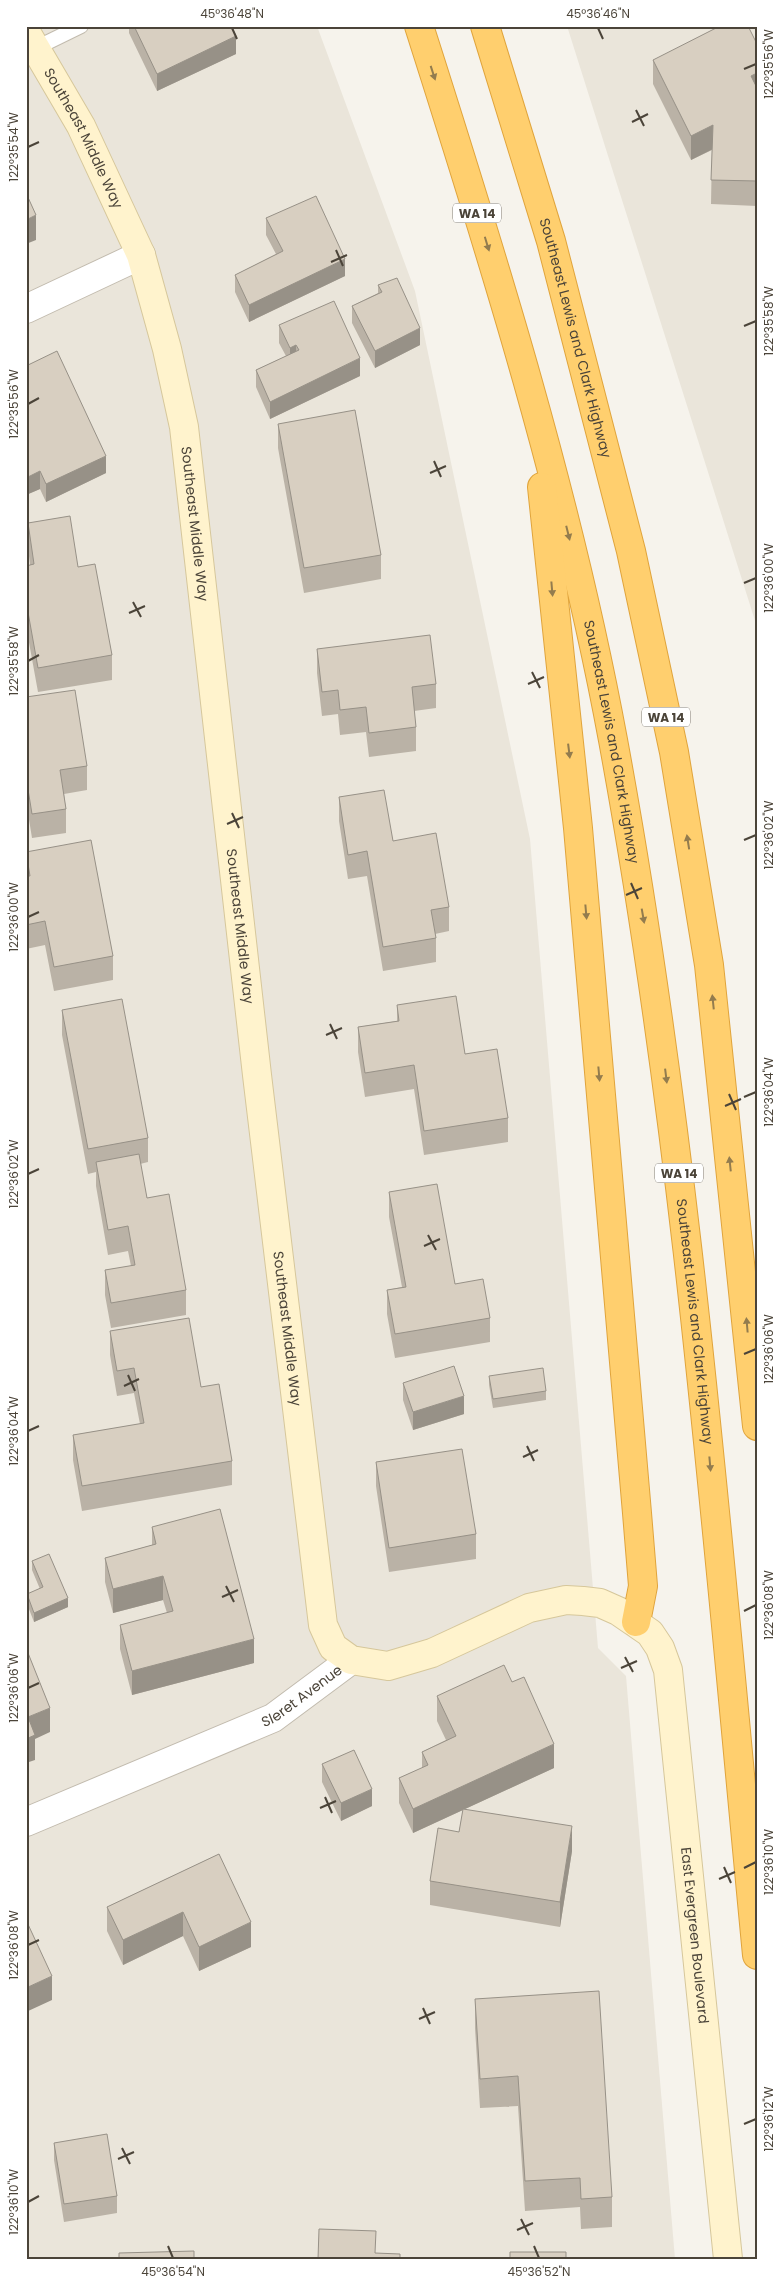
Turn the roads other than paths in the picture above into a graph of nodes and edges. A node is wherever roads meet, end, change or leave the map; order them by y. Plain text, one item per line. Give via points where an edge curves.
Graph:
1 (81, 26) edge
2 (419, 26) edge
3 (484, 26) edge
4 (31, 40) edge
5 (141, 255) junction
6 (26, 309) edge
7 (534, 401) junction
8 (757, 1426) edge
9 (636, 1622) junction
10 (351, 1660) junction
11 (26, 1822) edge
12 (757, 1955) edge
13 (728, 2259) edge

1 - 4 lane
2 -> 7 highway, Southeast Lewis and Clark Highway / WA 14
8 -> 3 highway, Southeast Lewis and Clark Highway / WA 14 via 708,965 674,752 631,551 551,241
4 - 5 street, Southeast Middle Way via 81,126
5 - 6 street
5 - 10 street, Southeast Middle Way via 167,348 184,427 320,1608 323,1625 333,1647
7 -> 9 highway via 578,828 632,1454 643,1586
7 -> 12 highway, Southeast Lewis and Clark Highway / WA 14 via 575,559 613,737 655,985 691,1266
9 - 10 street, Sleret Avenue via 600,1604 566,1600 529,1608 432,1653 407,1661 388,1666
9 - 13 street, East Evergreen Boulevard via 650,1632 668,1670
10 - 11 street, Sleret Avenue via 273,1718

